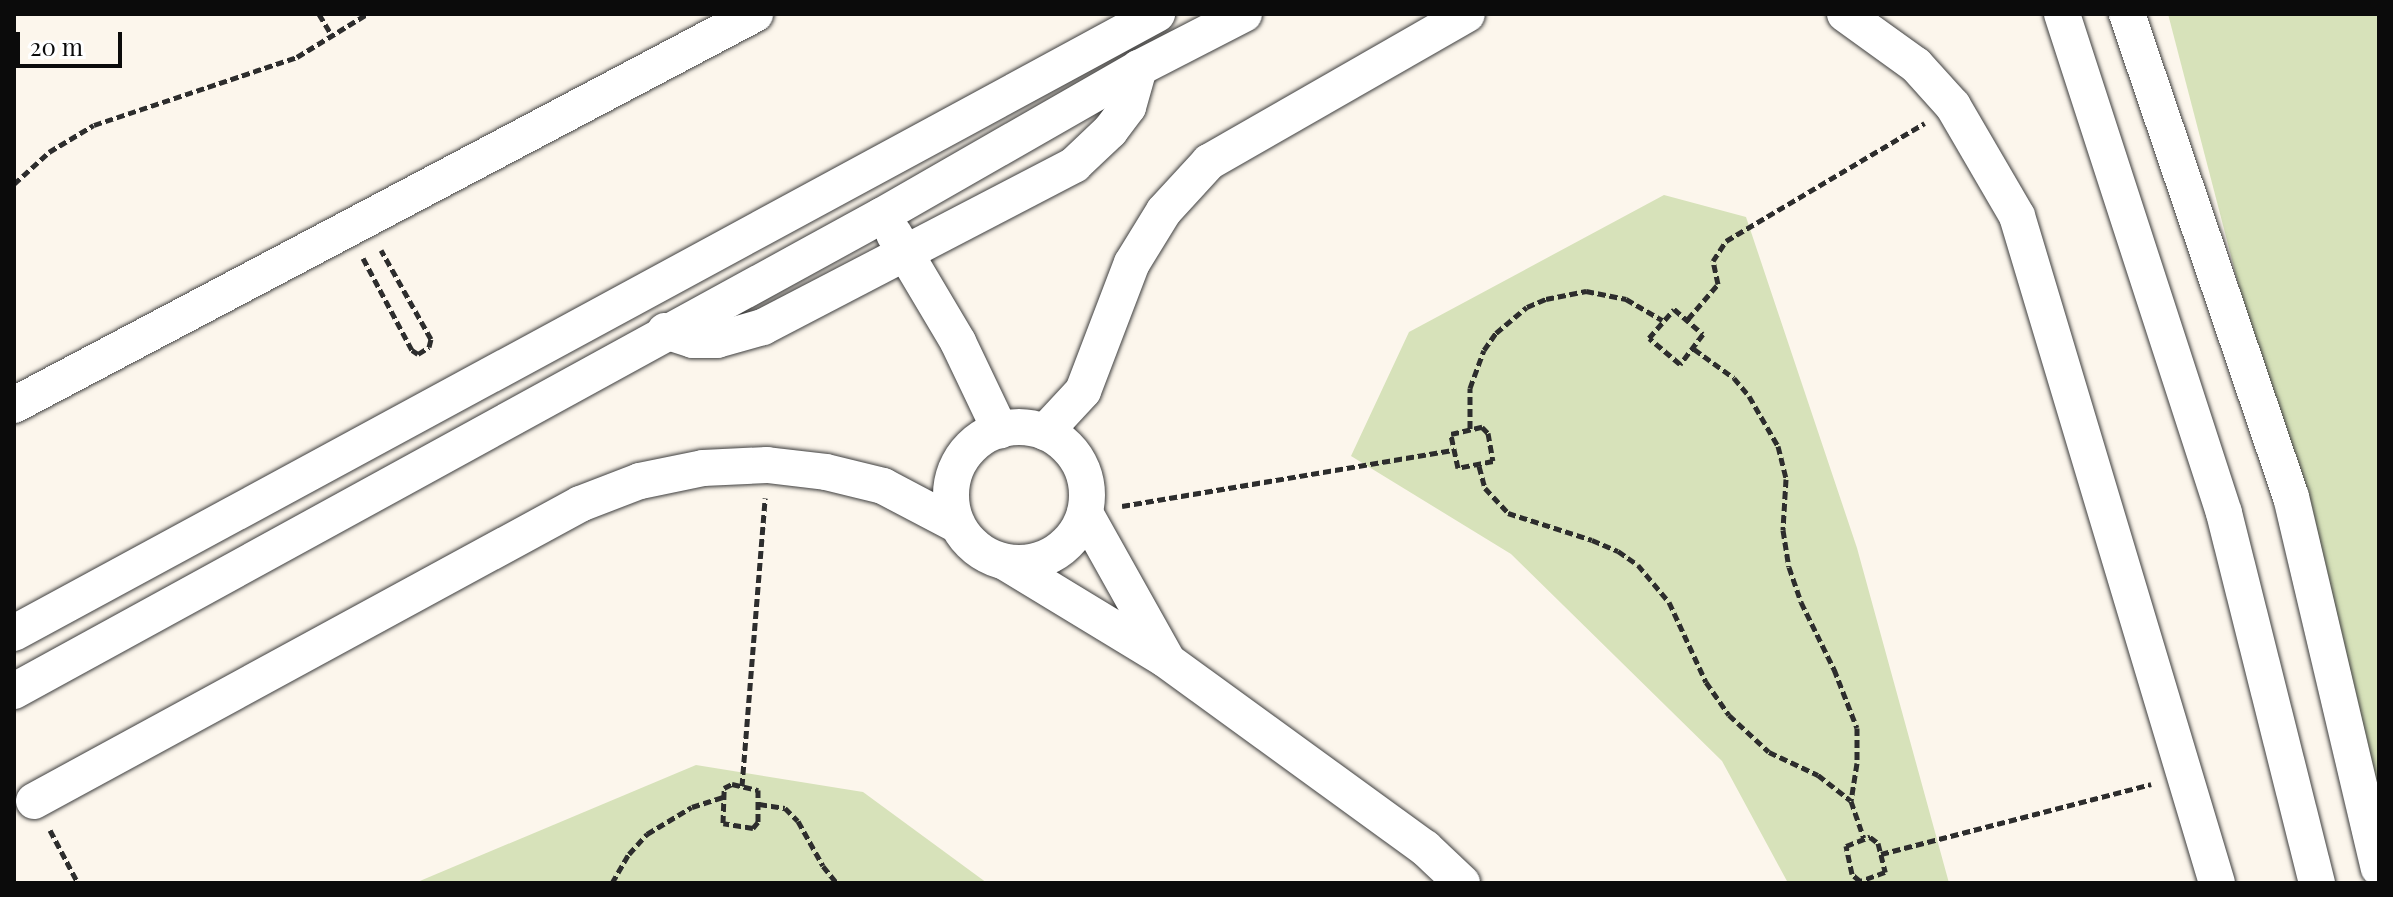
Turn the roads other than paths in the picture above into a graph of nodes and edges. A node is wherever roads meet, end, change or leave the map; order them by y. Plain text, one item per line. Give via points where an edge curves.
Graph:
1 (755, 14) edge
2 (1157, 14) edge
3 (1244, 14) edge
4 (1467, 14) edge
5 (1845, 14) edge
6 (2062, 14) edge
7 (2127, 14) edge
8 (1139, 68) junction
9 (861, 174) junction
10 (881, 216) junction
11 (908, 254) junction
12 (665, 331) junction
13 (14, 405) edge
14 (1000, 430) junction
15 (1045, 432) junction
16 (1086, 505) junction
17 (957, 525) junction
18 (1005, 562) junction
19 (14, 633) edge
20 (1166, 660) junction
21 (14, 691) edge
22 (34, 801) road end
23 (2379, 868) edge
24 (1462, 883) edge
25 (2217, 883) edge
26 (2317, 883) edge

1 - 13 street
2 - 9 street
3 - 8 street
4 - 15 street via 1209,162 1164,211 1132,263 1083,391
5 - 25 street via 1916,65 1953,106 2017,216
6 - 26 street via 2224,513
7 - 23 street via 2291,497
8 - 10 street
8 - 11 street via 1128,107 1074,165
9 - 10 street
9 - 19 street
10 - 11 street
10 - 12 street
11 - 12 street via 741,335 693,340
11 - 14 street
12 - 21 street
14 - 15 street
14 - 17 street via 960,460 951,492
15 - 16 street via 1076,458 1084,476
16 - 18 street via 1077,532 1054,553 1025,563
16 - 20 street
17 - 18 street via 985,555
17 - 22 street via 883,486 826,472 767,465 703,468 640,481 580,504
18 - 20 street
20 - 24 street via 1425,848

